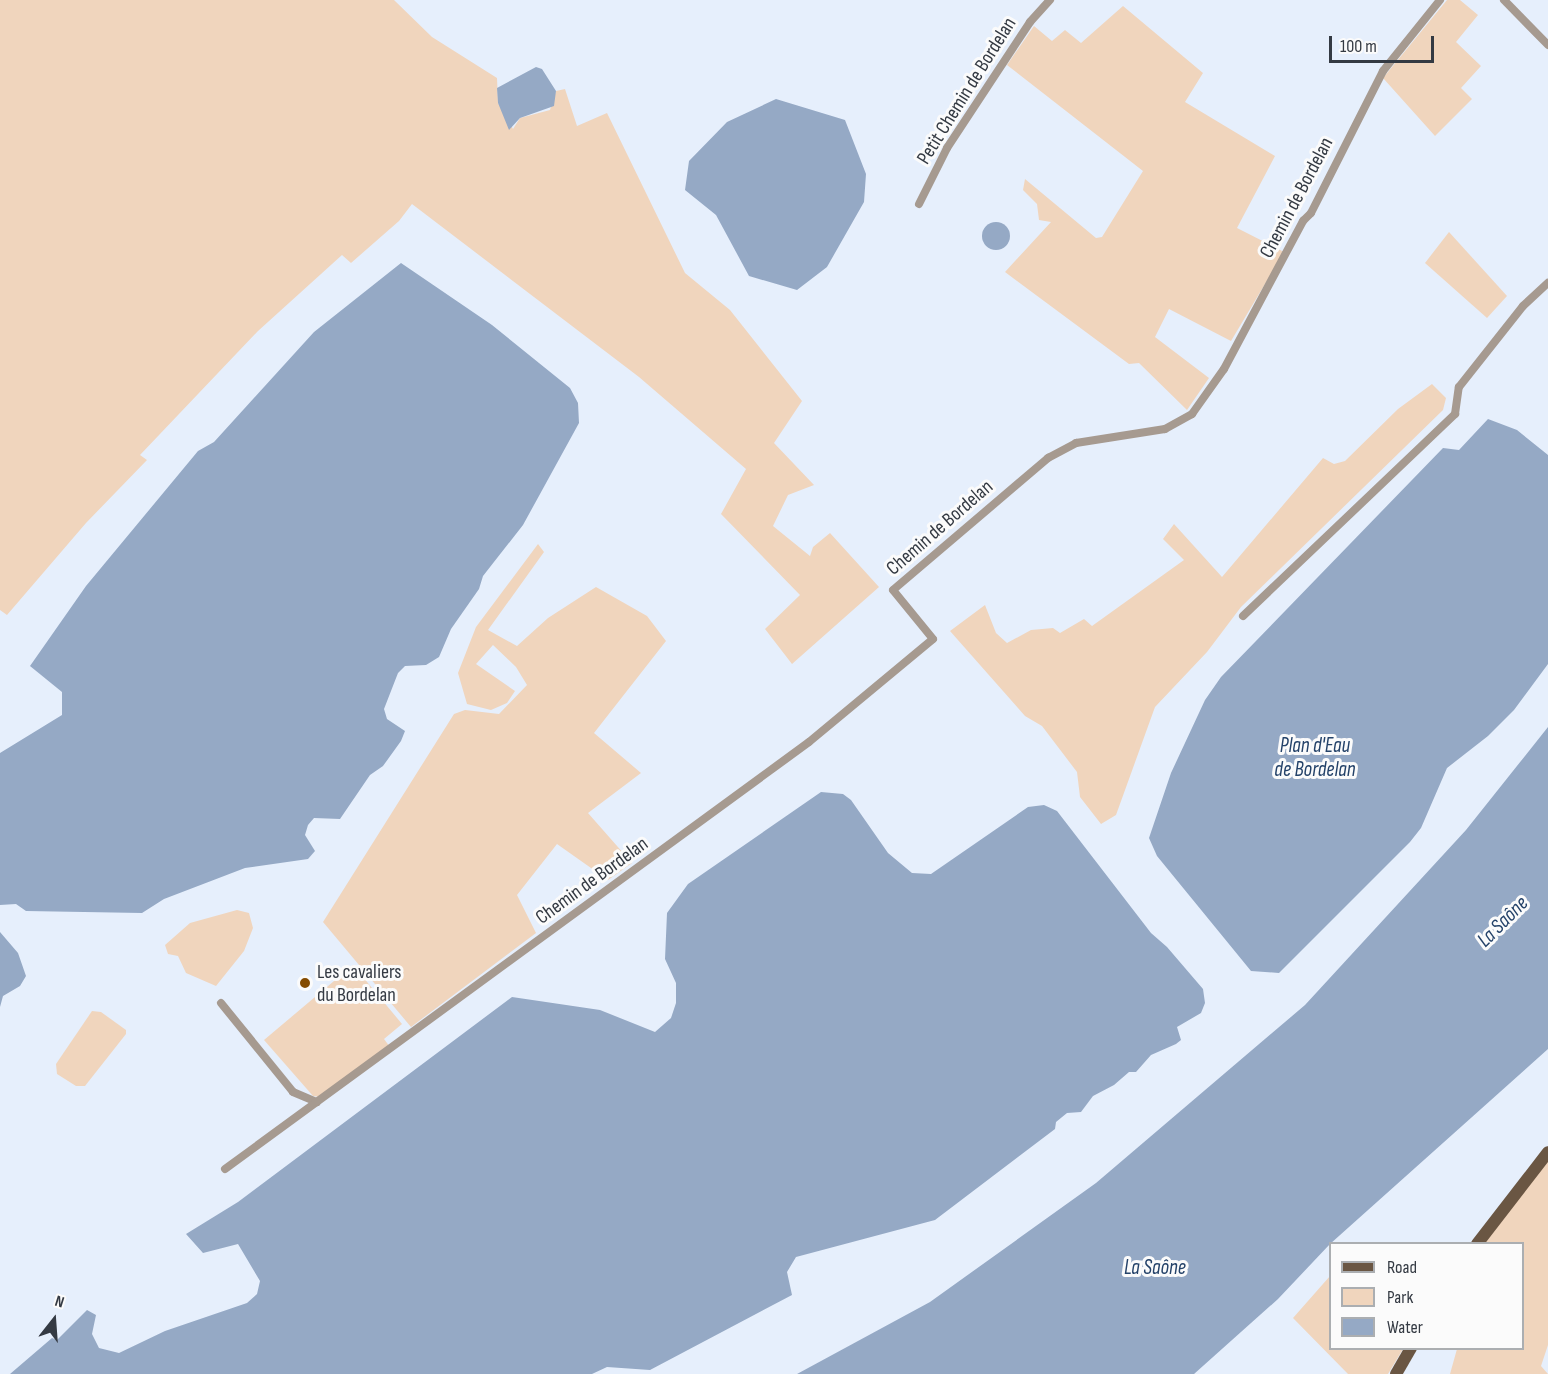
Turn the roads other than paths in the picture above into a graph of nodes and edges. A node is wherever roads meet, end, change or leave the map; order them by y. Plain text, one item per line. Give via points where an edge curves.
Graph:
1 (1050, 0) edge
2 (1440, 0) edge
3 (1504, 0) edge
4 (1548, 45) edge
5 (919, 204) dead end
6 (1548, 283) edge
7 (1243, 616) dead end
8 (221, 1003) dead end
9 (317, 1102) junction
10 (1548, 1152) edge
11 (225, 1169) dead end
12 (1479, 1242) edge
13 (1410, 1350) edge
14 (1396, 1374) edge

1 - 5 street, Petit Chemin de Bordelan via 1030,22 947,148
2 - 9 street, Chemin de Bordelan via 1383,71 1311,213 1303,221 1224,369 1192,414 1165,429 1076,443 1048,458 893,590 933,639 809,742
3 - 4 street
6 - 7 street via 1523,306 1460,387 1455,414
8 - 9 street via 293,1092
9 - 11 street, Chemin de Bordelan
10 - 12 main road
13 - 14 main road

